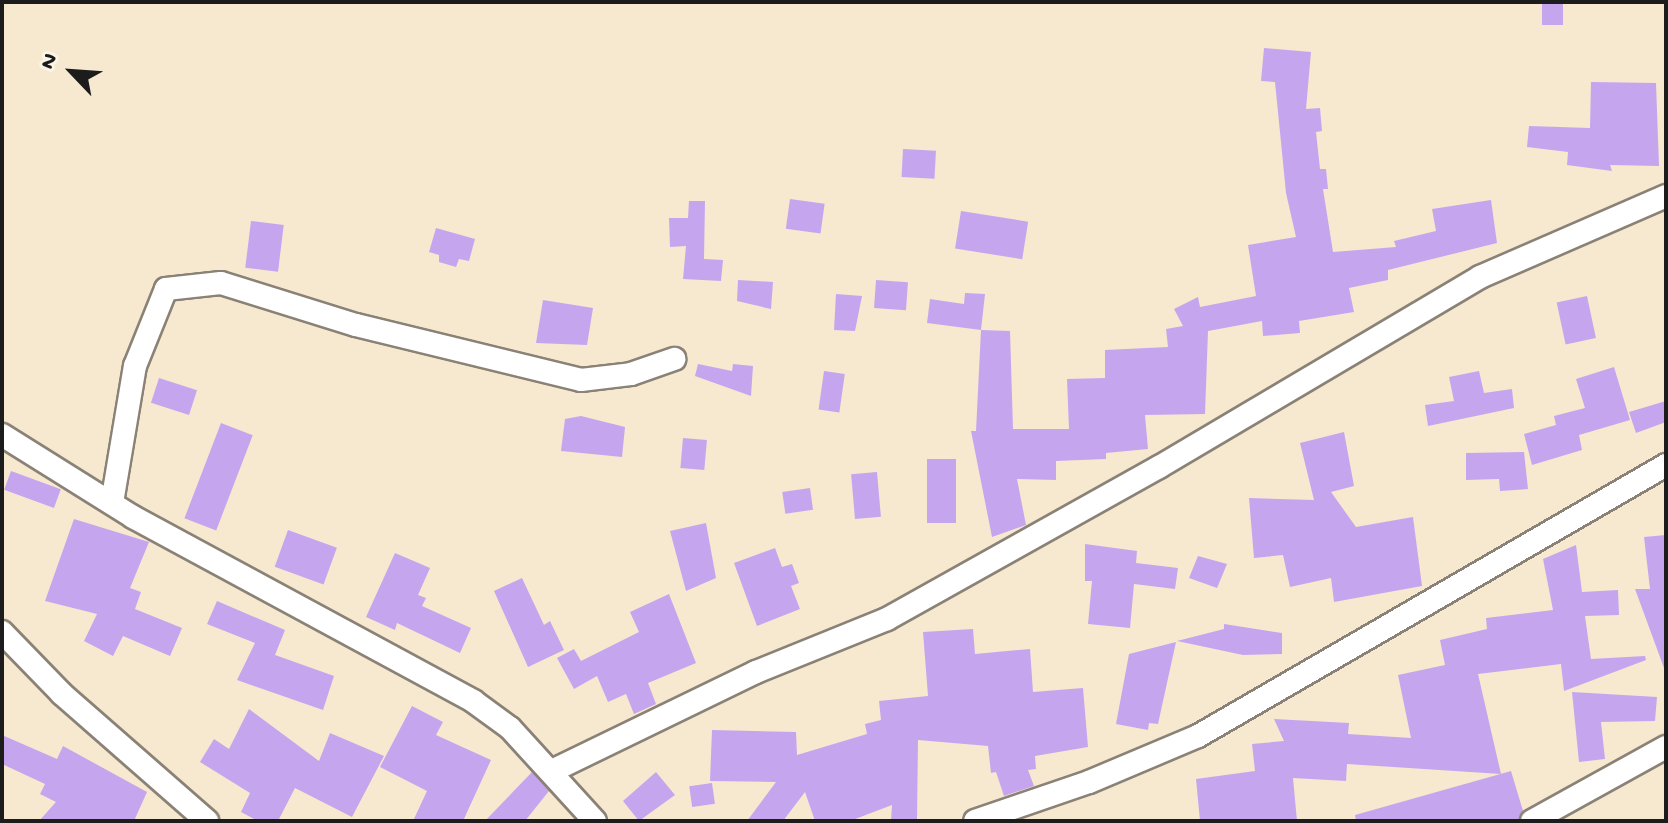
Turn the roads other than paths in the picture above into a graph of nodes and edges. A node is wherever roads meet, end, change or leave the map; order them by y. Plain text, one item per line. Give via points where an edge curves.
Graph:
1 (1666, 196) edge
2 (674, 359) dead end
3 (2, 435) edge
4 (1666, 465) edge
5 (112, 503) junction
6 (2, 632) edge
7 (1666, 747) edge
8 (552, 771) junction
9 (207, 821) edge
10 (595, 821) edge
11 (975, 821) edge
12 (1532, 821) edge

1 - 8 street via 1480,277 1159,467 887,619 756,672
2 - 5 street via 631,374 581,380 356,325 221,283 166,289 135,366
3 - 5 street
4 - 11 street via 1198,736 1089,782
5 - 8 street via 473,701
6 - 9 street via 62,694
7 - 12 street
8 - 10 street

